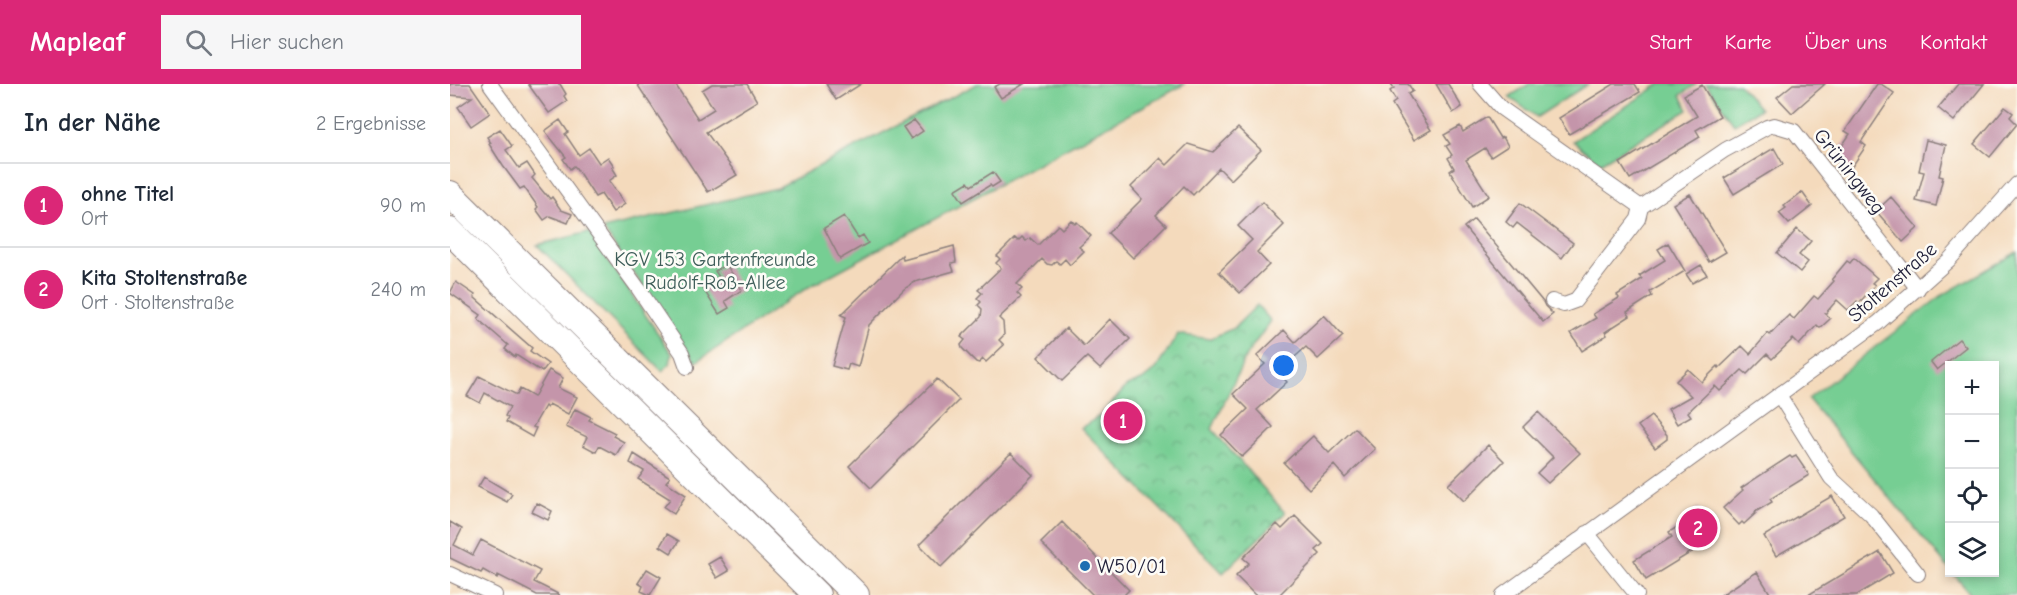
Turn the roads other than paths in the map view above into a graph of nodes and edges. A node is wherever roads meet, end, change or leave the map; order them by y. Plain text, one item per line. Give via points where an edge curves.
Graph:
1 (490, 84) edge
2 (1480, 84) edge
3 (2017, 184) edge
4 (450, 194) edge
5 (1641, 207) junction
6 (450, 231) edge
7 (1918, 289) junction
8 (1552, 301) dead end
9 (687, 367) dead end
10 (1779, 395) junction
11 (1587, 533) junction
12 (450, 574) edge
13 (1918, 574) dead end
14 (495, 595) edge
15 (817, 595) edge
16 (856, 595) edge
17 (1503, 595) edge
18 (1637, 595) edge

1 - 9 street via 638,288 682,353
2 - 5 street via 1501,108
3 - 7 street, Stoltenstraße via 1965,244
4 - 16 highway
5 - 7 street, Grüningweg via 1762,129 1774,125 1785,128 1794,131
5 - 8 street, Grüningweg via 1638,219 1575,301 1564,305
6 - 15 highway
7 - 10 street, Stoltenstraße
10 - 11 street, Stoltenstraße
10 - 13 street via 1831,478 1871,515
11 - 17 street, Stoltenstraße
11 - 18 street
12 - 14 street

